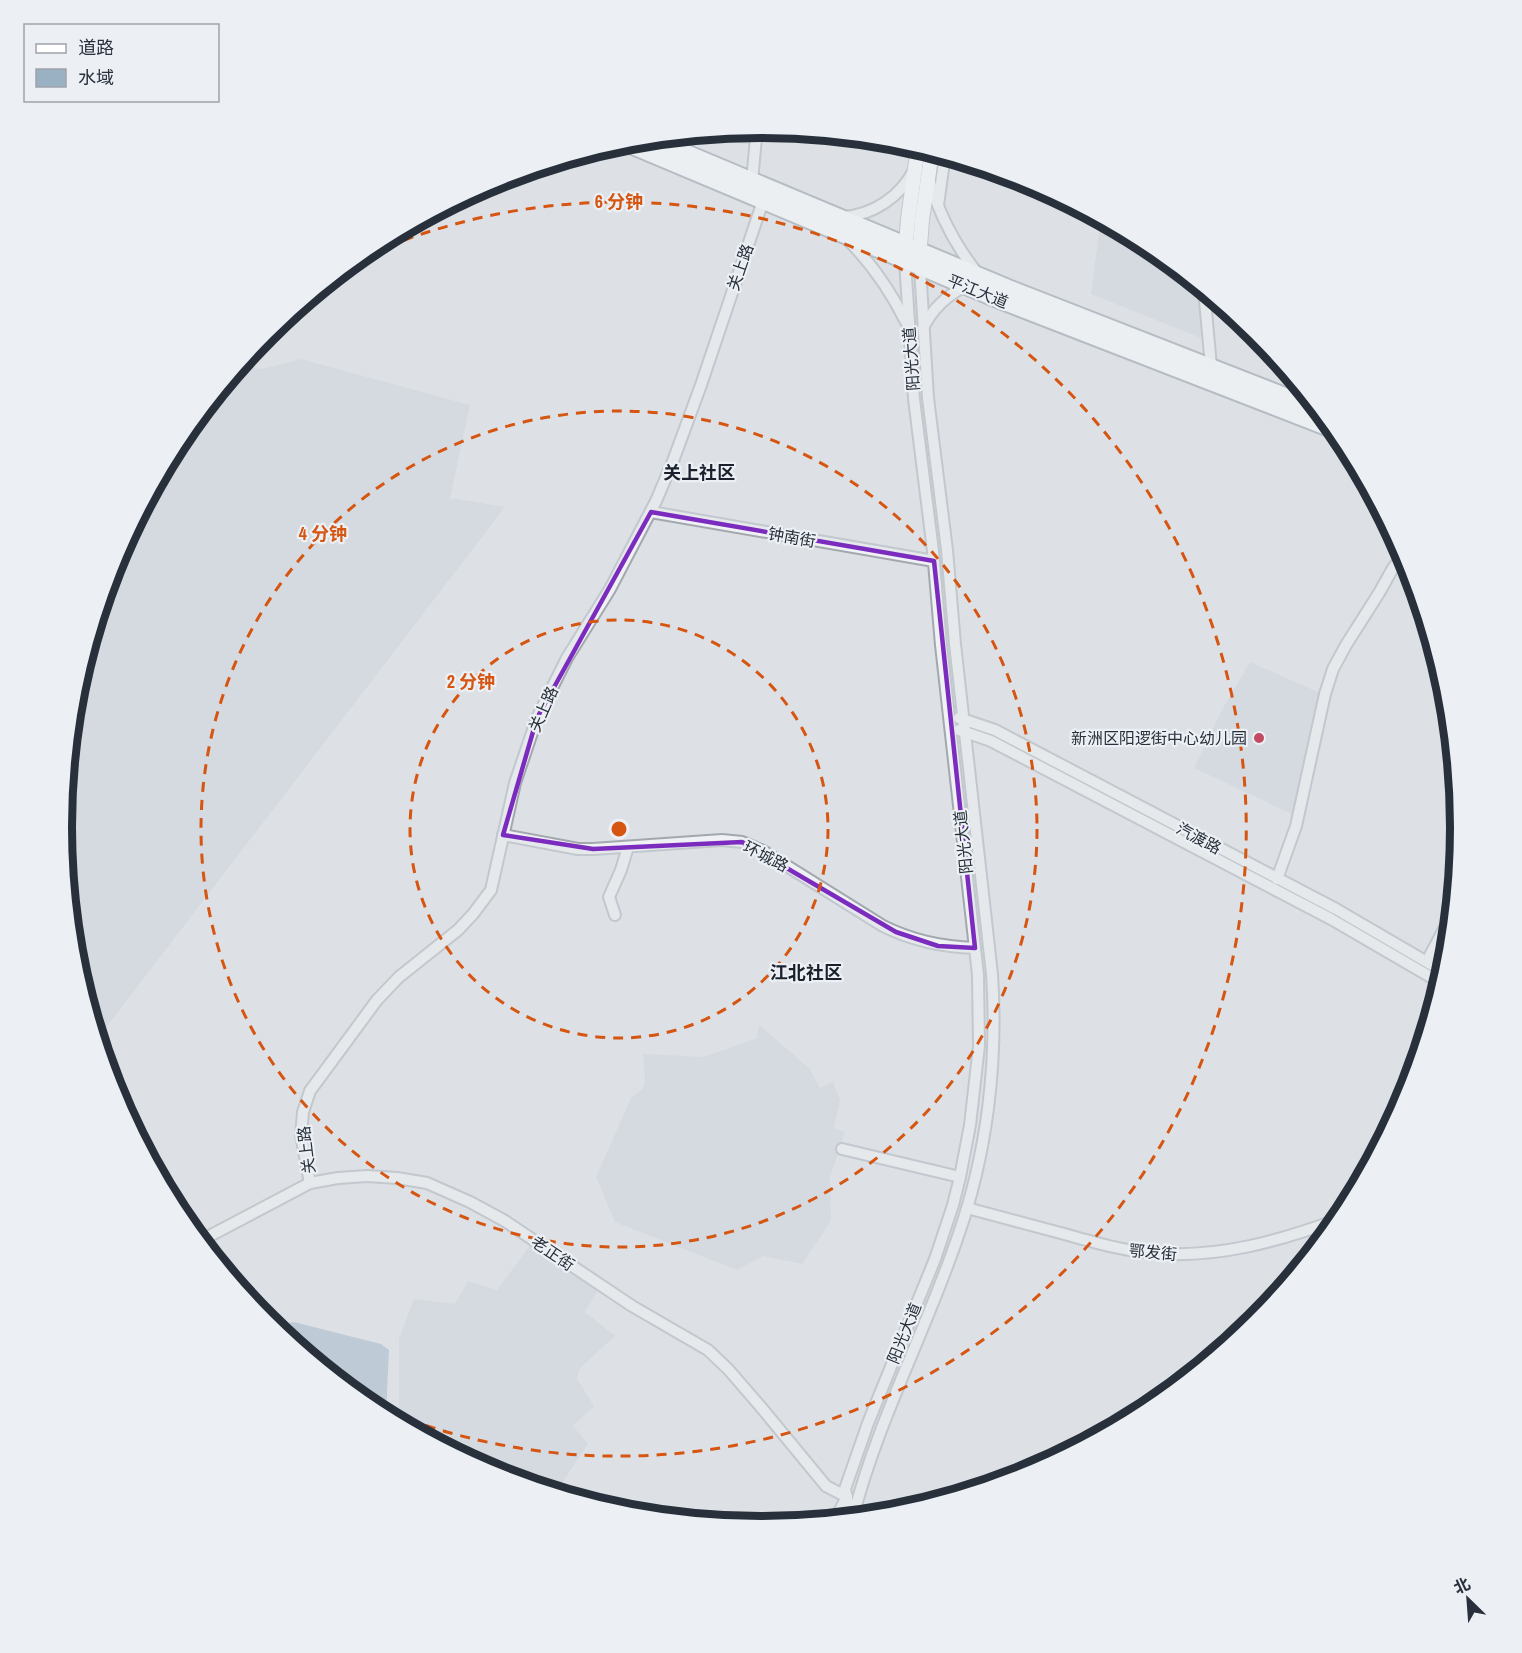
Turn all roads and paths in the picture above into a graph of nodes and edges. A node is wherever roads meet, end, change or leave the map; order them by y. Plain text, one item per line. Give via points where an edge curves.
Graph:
1 (756, 138) edge
2 (665, 144) edge
3 (639, 149) edge
4 (917, 156) edge
5 (931, 159) edge
6 (944, 163) edge
7 (915, 167) junction
8 (928, 177) junction
9 (753, 181) junction
10 (763, 201) junction
11 (938, 209) junction
12 (840, 218) junction
13 (844, 235) junction
14 (912, 256) junction
15 (973, 281) junction
16 (1205, 300) edge
17 (923, 328) junction
18 (909, 330) junction
19 (1211, 366) junction
20 (1304, 403) edge
21 (1320, 424) edge
22 (651, 512) junction
23 (934, 561) junction
24 (1398, 562) edge
25 (949, 715) junction
26 (964, 720) junction
27 (950, 727) junction
28 (966, 732) junction
29 (503, 835) junction
30 (628, 847) junction
31 (1277, 879) junction
32 (615, 915) dead end
33 (1441, 933) edge
34 (975, 948) junction
35 (1426, 961) junction
36 (1436, 967) edge
37 (1433, 978) edge
38 (842, 1149) dead end
39 (960, 1177) junction
40 (310, 1182) junction
41 (967, 1208) junction
42 (1323, 1224) edge
43 (208, 1237) edge
44 (847, 1497) junction
45 (854, 1509) edge
46 (850, 1510) edge
47 (839, 1511) edge

1 - 9 street
2 - 9 highway, 平江大道
3 - 10 highway, 平江大道
4 - 7 main road, 阳光大道
5 - 8 main road, 阳光大道
6 - 11 street
7 - 12 street via 906,183 886,202 868,212
7 - 14 main road, 阳光大道
8 - 11 street
8 - 14 main road, 阳光大道
9 - 12 highway, 平江大道
10 - 13 highway, 平江大道
10 - 22 street, 关上路 via 701,385
11 - 15 street
12 - 14 highway, 平江大道
13 - 14 highway, 平江大道
13 - 18 street via 884,284
14 - 15 highway, 平江大道
14 - 17 street, 阳光大道
14 - 18 street, 阳光大道
15 - 17 street via 940,303
15 - 19 highway, 平江大道
15 - 21 highway, 平江大道
16 - 19 street
17 - 26 street, 阳光大道
18 - 23 street, 阳光大道
19 - 20 highway, 平江大道
22 - 23 street, 钟南街
22 - 29 street, 关上路 via 537,718 514,783
23 - 25 street, 阳光大道
24 - 31 street via 1333,669 1296,826
25 - 26 street, 汽渡路
25 - 27 street, 阳光大道
26 - 28 street, 阳光大道
26 - 31 street, 汽渡路 via 995,730
27 - 28 street, 汽渡路
27 - 34 street, 阳光大道
28 - 37 street, 汽渡路 via 991,741 1330,919
28 - 41 street, 阳光大道 via 994,1020 985,1127
29 - 30 street, 环城路 via 578,849
29 - 40 street, 关上路 via 491,890 483,903 458,930 393,982 310,1091 301,1135
30 - 32 street via 609,897
30 - 34 street, 环城路 via 742,842 896,932 938,946
31 - 35 street, 汽渡路
33 - 35 street
34 - 39 street, 阳光大道 via 979,1046
35 - 36 street, 汽渡路
38 - 39 street
39 - 44 street, 阳光大道 via 935,1259 868,1422 845,1489
40 - 43 street, 老正街
40 - 44 street, 老正街 via 360,1176 412,1180 427,1183 505,1221 632,1306 708,1350 826,1486
41 - 42 street, 鄂发街 via 1119,1248 1171,1254 1232,1250
41 - 45 street, 阳光大道
44 - 46 street, 阳光大道
44 - 47 street

